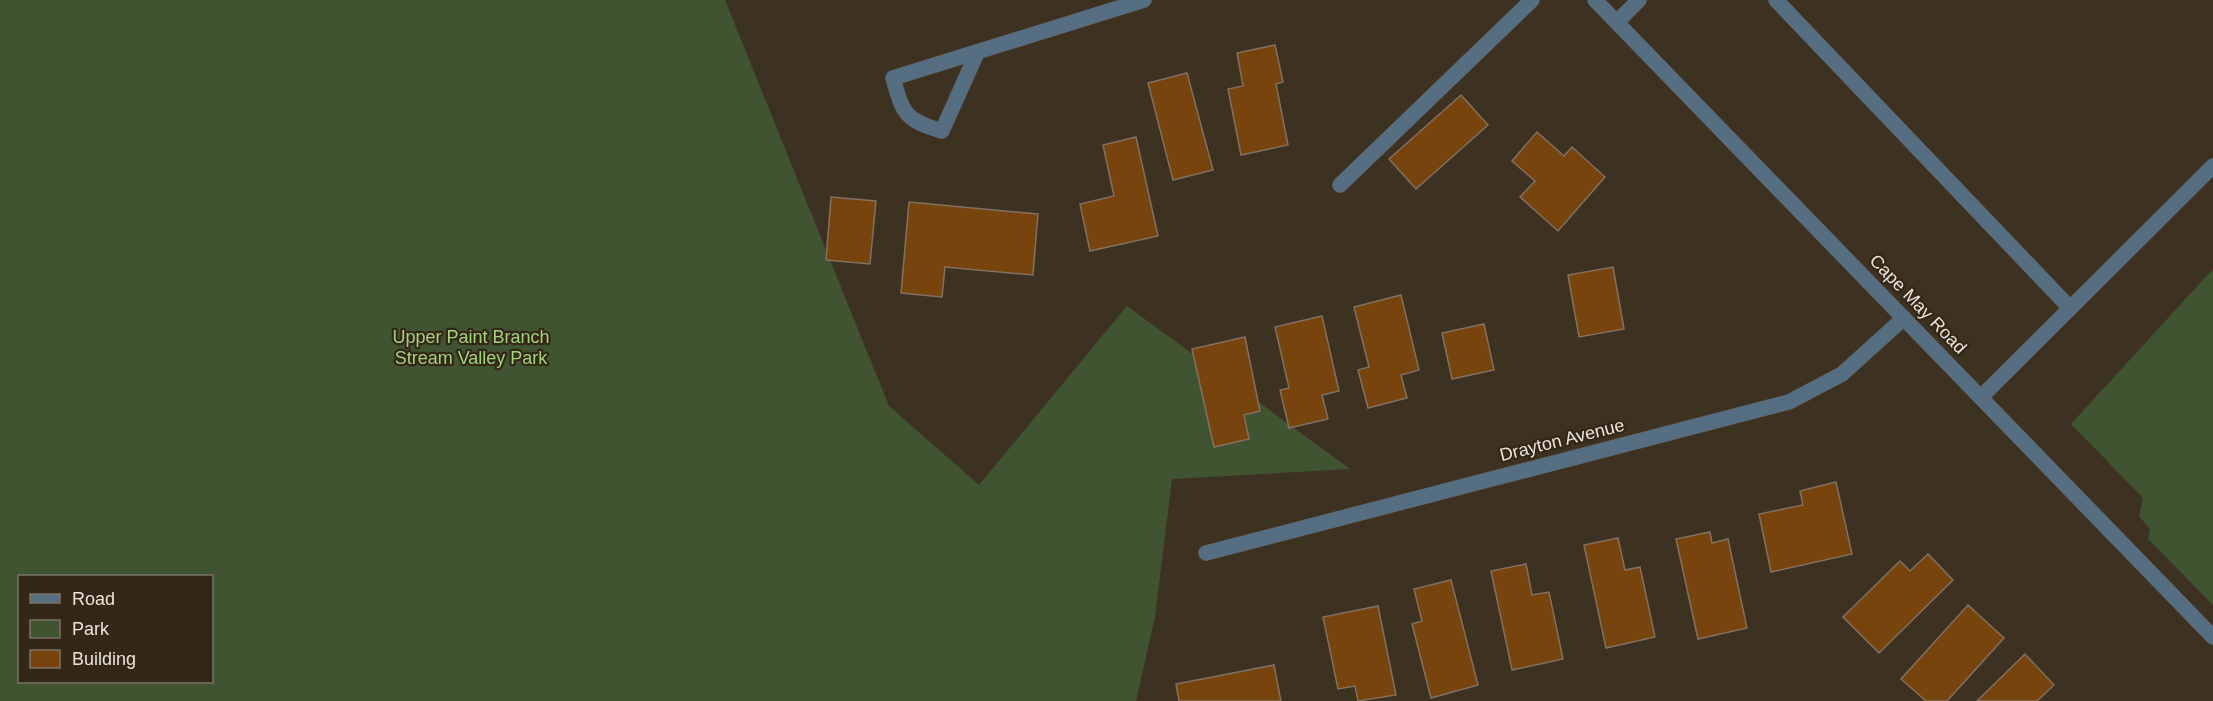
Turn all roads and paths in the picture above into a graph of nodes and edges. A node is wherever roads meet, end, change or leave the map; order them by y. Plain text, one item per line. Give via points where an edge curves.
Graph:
1 (1144, 0) edge
2 (1532, 0) edge
3 (1595, 0) edge
4 (1639, 0) edge
5 (1776, 0) edge
6 (1617, 22) junction
7 (976, 53) junction
8 (2213, 166) edge
9 (1340, 185) dead end
10 (2070, 308) junction
11 (1904, 318) junction
12 (1982, 396) junction
13 (1206, 553) dead end
14 (2213, 637) edge

1 - 7 street
2 - 9 street
3 - 6 street, Cape May Road
4 - 6 street
5 - 10 street
6 - 11 street, Cape May Road
7 - 7 street via 893,78 900,105 916,123 942,130
8 - 10 street
10 - 12 street
11 - 12 street, Cape May Road
11 - 13 street, Drayton Avenue via 1842,374 1789,402
12 - 14 street, Cape May Road

